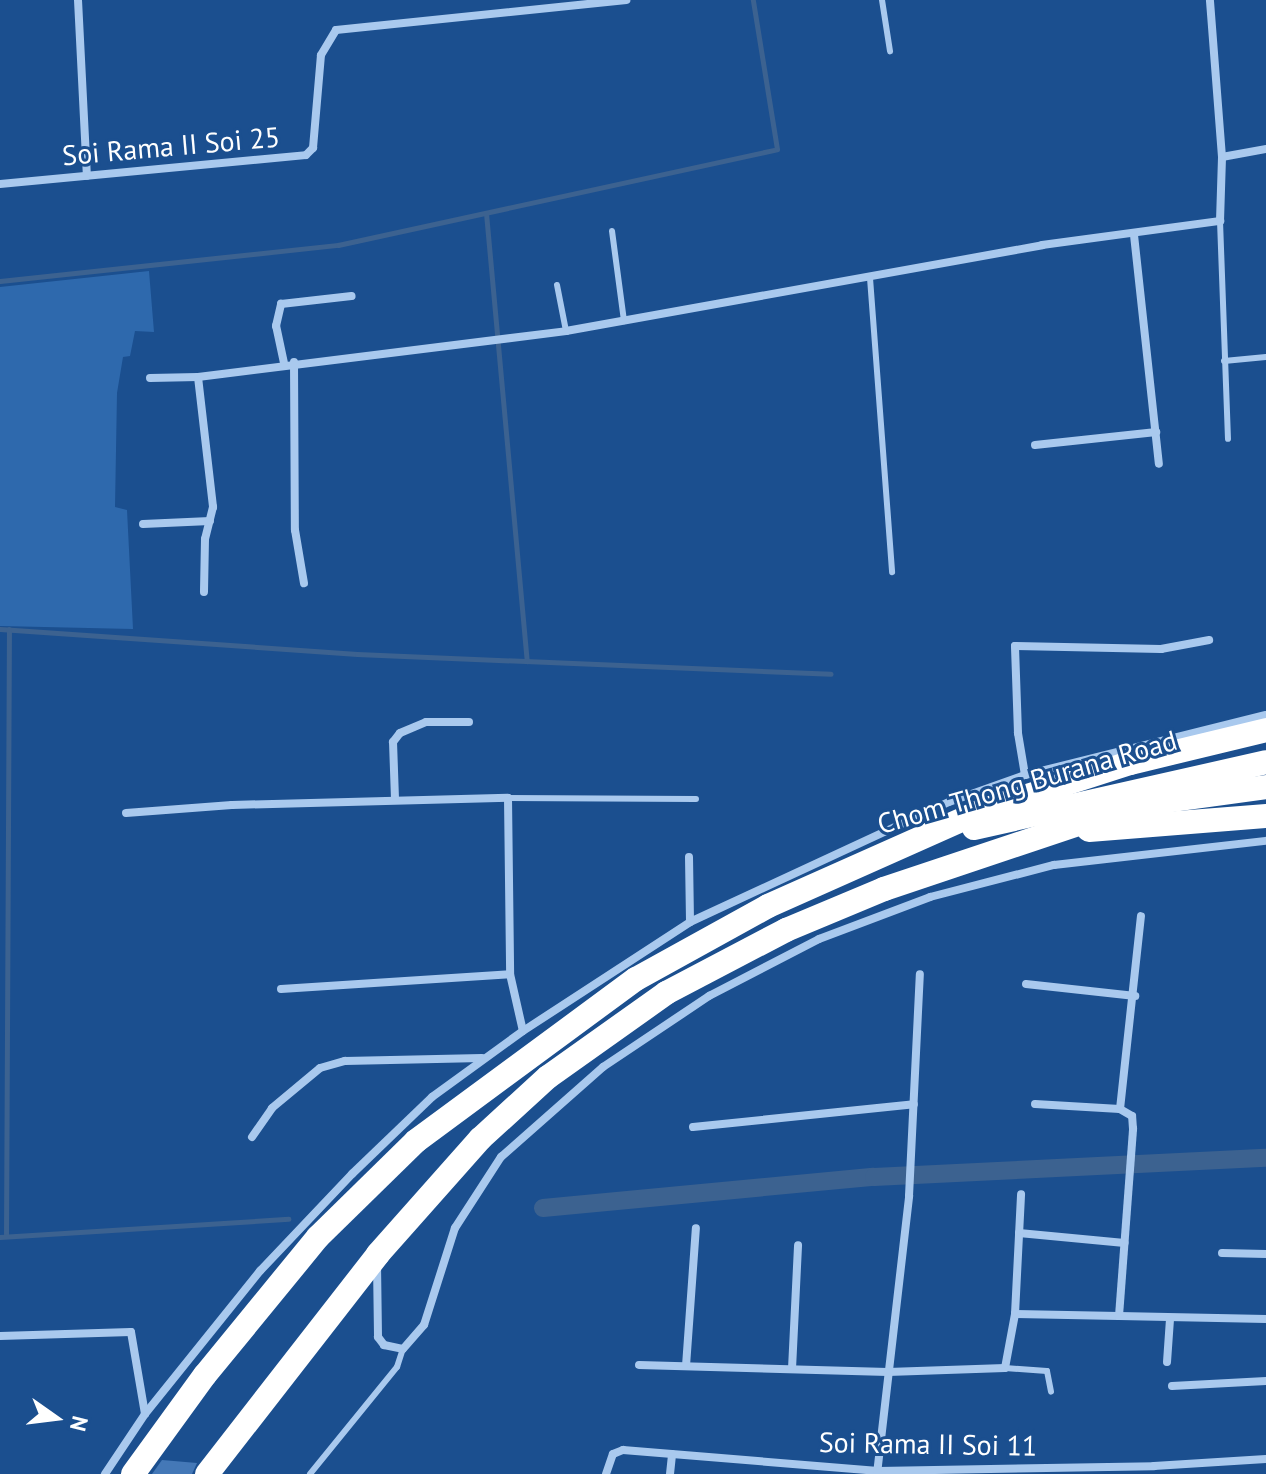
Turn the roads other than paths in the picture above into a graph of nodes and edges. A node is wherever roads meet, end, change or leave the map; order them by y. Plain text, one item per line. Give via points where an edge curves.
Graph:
1 (78, 0) edge
2 (626, 0) edge
3 (882, 0) edge
4 (1210, 0) edge
5 (890, 51) dead end
6 (1266, 149) edge
7 (1222, 157) junction
8 (87, 176) junction
9 (0, 184) edge
10 (1220, 221) junction
11 (612, 231) dead end
12 (1134, 235) junction
13 (870, 278) junction
14 (557, 285) dead end
15 (352, 296) dead end
16 (624, 321) junction
17 (566, 331) junction
18 (1266, 357) edge
19 (1224, 361) junction
20 (294, 362) junction
21 (284, 363) junction
22 (198, 377) junction
23 (150, 378) dead end
24 (1156, 432) junction
25 (1228, 439) dead end
26 (1035, 445) dead end
27 (1159, 464) dead end
28 (210, 521) junction
29 (143, 524) dead end
30 (892, 572) dead end
31 (304, 583) dead end
32 (204, 592) dead end
33 (1209, 640) dead end
34 (1266, 715) edge
35 (469, 722) dead end
36 (1266, 730) edge
37 (1266, 739) edge
38 (1266, 762) edge
39 (1025, 775) junction
40 (1266, 787) edge
41 (508, 798) junction
42 (395, 799) junction
43 (696, 799) dead end
44 (126, 813) dead end
45 (1266, 816) edge
46 (1047, 834) junction
47 (928, 838) junction
48 (1266, 841) edge
49 (689, 857) dead end
50 (1141, 916) dead end
51 (690, 922) junction
52 (510, 974) junction
53 (920, 974) dead end
54 (1026, 984) dead end
55 (281, 989) dead end
56 (1135, 996) junction
57 (523, 1031) junction
58 (483, 1058) junction
59 (914, 1104) junction
60 (1035, 1104) dead end
61 (1120, 1109) junction
62 (693, 1127) dead end
63 (252, 1137) dead end
64 (1021, 1194) dead end
65 (696, 1228) dead end
66 (1019, 1233) junction
67 (1125, 1243) junction
68 (798, 1245) dead end
69 (1222, 1253) dead end
70 (378, 1254) junction
71 (1266, 1254) edge
72 (1015, 1314) junction
73 (1119, 1316) junction
74 (1170, 1319) junction
75 (1266, 1319) edge
76 (0, 1336) edge
77 (403, 1349) junction
78 (1167, 1362) dead end
79 (639, 1365) dead end
80 (686, 1366) junction
81 (1005, 1368) junction
82 (792, 1369) junction
83 (888, 1372) junction
84 (1266, 1381) edge
85 (1172, 1386) dead end
86 (1051, 1392) dead end
87 (145, 1414) junction
88 (672, 1454) junction
89 (1266, 1459) edge
90 (1154, 1470) edge
91 (1052, 1471) edge
92 (878, 1472) edge
93 (979, 1472) edge
94 (105, 1474) edge
95 (130, 1474) edge
96 (207, 1474) edge
97 (310, 1474) edge
98 (606, 1474) edge
99 (670, 1474) edge

1 - 8 street
2 - 8 street, Soi Rama II Soi 25 via 336,30 321,55 314,137 306,155
3 - 5 lane
4 - 7 street
6 - 7 street
7 - 10 street
8 - 9 street, Soi Rama II Soi 25
10 - 12 street
10 - 19 lane
11 - 16 lane
12 - 13 street via 1042,245
12 - 24 street
13 - 16 street
13 - 30 lane
14 - 17 lane
15 - 21 street via 281,304 276,326
16 - 17 street
17 - 20 street
18 - 19 lane
19 - 25 lane
20 - 21 street
20 - 31 street via 295,530
21 - 22 street
22 - 23 street
22 - 28 street via 213,507
24 - 26 street
24 - 27 street
28 - 29 street
28 - 32 street
33 - 39 street via 1161,649 1015,646
34 - 39 street, Chom Thong Burana Road
35 - 42 street via 426,722 400,733 393,742
36 - 47 highway via 1130,763 996,806
37 - 95 street, Chom Thong Burana Road via 1162,762 922,830 735,914 607,992 525,1046 416,1135 324,1223 245,1317
38 - 47 highway
39 - 51 street, Chom Thong Burana Road via 806,865
40 - 46 highway via 1135,805
41 - 42 street
41 - 43 lane
41 - 52 street
42 - 44 street
45 - 46 highway
46 - 70 highway via 884,889 786,930 666,993 548,1077 480,1139
47 - 95 highway via 768,906 679,952 527,1054 416,1141 318,1237
48 - 77 street via 1054,865 930,897 819,939 709,996 603,1067 501,1157 455,1228 424,1325
49 - 51 street
50 - 56 street
51 - 57 street, Chom Thong Burana Road
52 - 55 street
52 - 57 street
53 - 59 street
54 - 56 street
56 - 61 street
57 - 58 street, Chom Thong Burana Road
58 - 63 street via 345,1061 320,1068 272,1108
58 - 87 street, Chom Thong Burana Road via 432,1097 352,1174 260,1271
59 - 62 street
59 - 83 street
60 - 61 street
61 - 67 street via 1132,1116
64 - 66 street
65 - 80 street
66 - 67 street
66 - 72 street
67 - 73 street
68 - 82 street
69 - 71 street
70 - 77 street via 378,1337 384,1345
70 - 96 highway
72 - 73 street
72 - 81 street
73 - 74 street
74 - 75 street
74 - 78 street
76 - 87 street via 131,1332
77 - 97 lane via 397,1367
79 - 80 street
80 - 82 street
81 - 83 street
81 - 86 lane via 1047,1371
82 - 83 street
83 - 92 street
84 - 85 street
87 - 94 street, Chom Thong Burana Road
88 - 92 street, Soi Rama II Soi 11
88 - 98 street, Soi Rama II Soi 11 via 623,1450 613,1454
88 - 99 street
89 - 90 street, Soi Rama II Soi 11
90 - 91 street, Soi Rama II Soi 11
91 - 93 street, Soi Rama II Soi 11
92 - 93 street, Soi Rama II Soi 11

